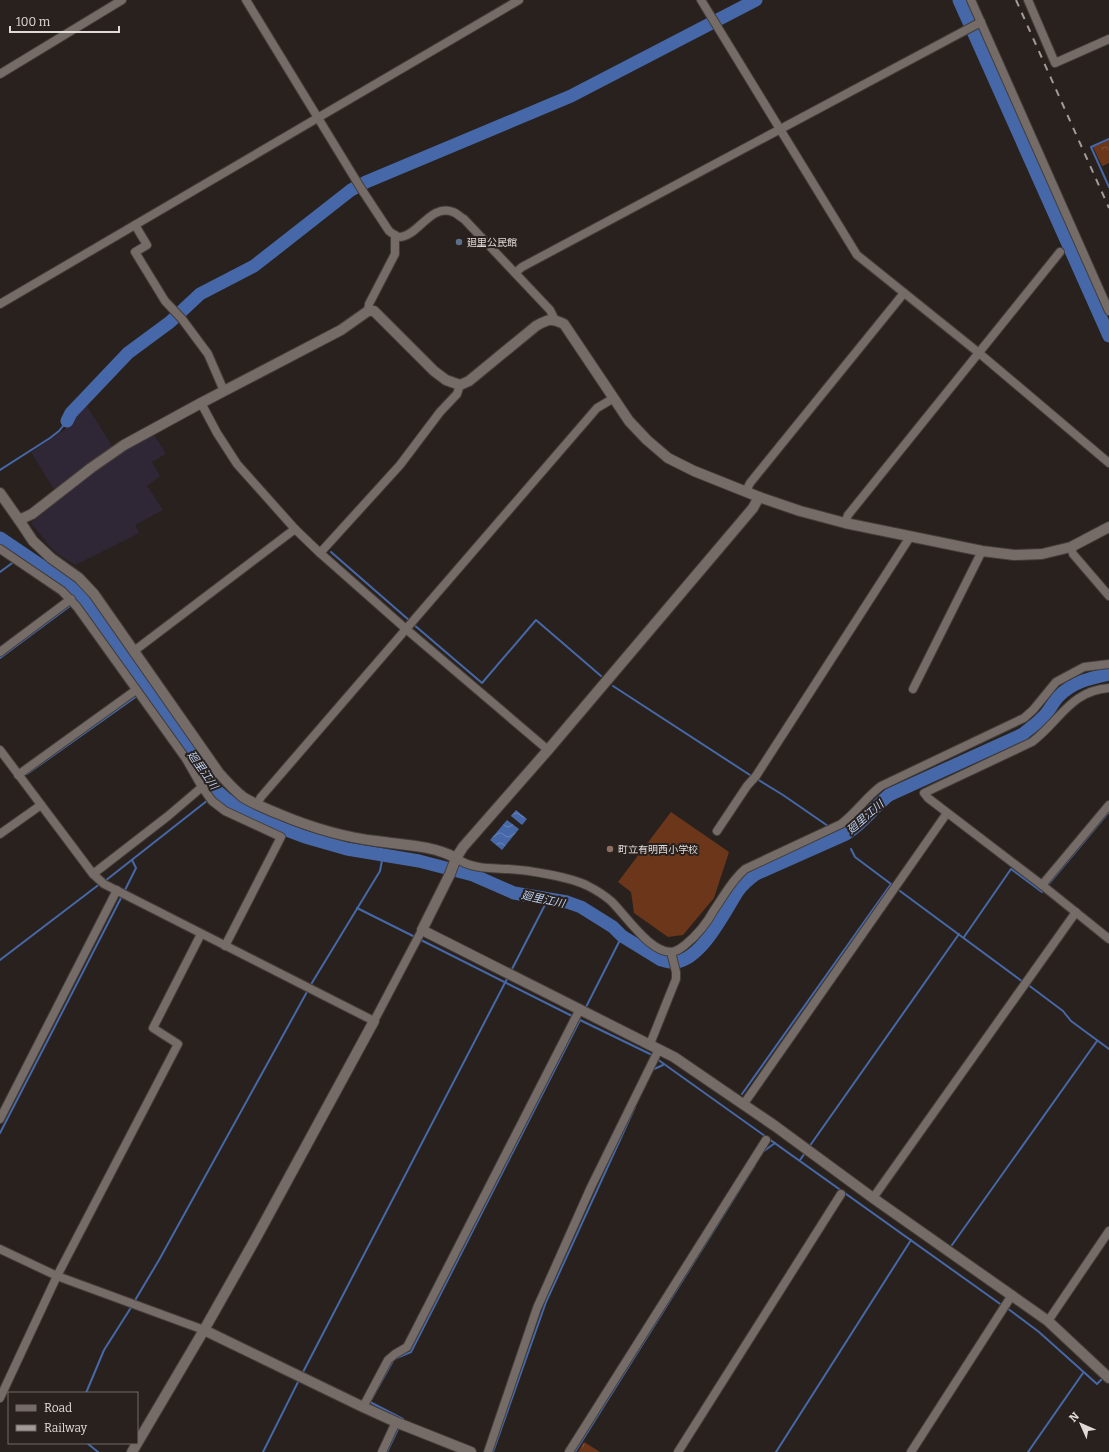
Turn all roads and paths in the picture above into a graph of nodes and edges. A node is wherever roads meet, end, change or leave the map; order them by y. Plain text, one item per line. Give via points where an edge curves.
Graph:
1 (122, 0) edge
2 (246, 0) edge
3 (519, 0) edge
4 (701, 0) edge
5 (971, 0) edge
6 (1028, 0) edge
7 (981, 22) junction
8 (1109, 39) edge
9 (0, 74) edge
10 (318, 118) junction
11 (780, 129) junction
12 (135, 225) junction
13 (394, 235) junction
14 (1060, 252) dead end
15 (515, 273) junction
16 (904, 293) junction
17 (0, 304) edge
18 (368, 311) junction
19 (1109, 311) edge
20 (554, 320) junction
21 (979, 353) junction
22 (460, 385) junction
23 (224, 391) junction
24 (614, 398) junction
25 (201, 403) junction
26 (1109, 463) edge
27 (746, 492) junction
28 (0, 493) edge
29 (759, 497) junction
30 (19, 520) junction
31 (845, 523) junction
32 (1109, 527) edge
33 (294, 529) junction
34 (910, 537) junction
35 (1071, 548) junction
36 (0, 549) edge
37 (982, 551) junction
38 (320, 553) junction
39 (1109, 596) edge
40 (71, 599) junction
41 (410, 625) junction
42 (134, 651) junction
43 (0, 652) edge
44 (1109, 664) edge
45 (1109, 688) edge
46 (913, 689) dead end
47 (138, 693) junction
48 (0, 750) edge
49 (548, 750) junction
50 (18, 775) junction
51 (217, 775) junction
52 (203, 786) junction
53 (257, 804) junction
54 (40, 805) junction
55 (1109, 805) edge
56 (947, 813) junction
57 (717, 831) dead end
58 (0, 834) edge
59 (455, 860) junction
60 (95, 876) junction
61 (1044, 886) junction
62 (121, 893) junction
63 (1076, 912) junction
64 (202, 934) junction
65 (419, 936) junction
66 (1109, 939) edge
67 (225, 946) junction
68 (671, 952) junction
69 (580, 1013) junction
70 (374, 1021) junction
71 (654, 1052) junction
72 (743, 1105) junction
73 (0, 1119) edge
74 (766, 1140) dead end
75 (841, 1194) dead end
76 (873, 1198) junction
77 (1109, 1231) edge
78 (0, 1249) edge
79 (57, 1276) junction
80 (1012, 1295) junction
81 (1048, 1321) junction
82 (204, 1330) junction
83 (1107, 1377) edge
84 (0, 1398) edge
85 (363, 1407) junction
86 (399, 1423) junction
87 (138, 1442) edge
88 (382, 1452) edge
89 (471, 1452) edge
90 (488, 1452) edge
91 (569, 1452) edge
92 (678, 1452) edge
93 (911, 1452) edge

1 - 9 street
2 - 10 street
3 - 10 street
4 - 11 street
5 - 7 street
6 - 8 street via 1056,64
7 - 11 street
7 - 19 street
10 - 12 street
10 - 13 street via 362,190
11 - 15 street
11 - 16 street via 857,255
12 - 17 street
12 - 23 street via 147,245 135,252 165,302 182,319 208,354
13 - 15 street via 400,237 409,233 442,210 453,212 464,219
13 - 18 street via 395,254
14 - 21 street
15 - 20 street via 550,310
16 - 21 street
16 - 27 street via 750,483
18 - 22 street via 378,314 434,371 446,380
18 - 23 street via 341,330
20 - 22 street via 546,320 536,326 469,381
20 - 24 street via 564,324
21 - 26 street
21 - 31 street via 848,515
22 - 38 street via 457,394 400,465
23 - 25 street
24 - 27 street via 629,421 668,458
24 - 41 street via 597,408
25 - 30 street via 124,445 32,514
25 - 33 street via 237,464
27 - 29 street
28 - 30 street
29 - 31 street
29 - 49 street via 753,508
30 - 42 street via 33,541 94,594
31 - 34 street
32 - 35 street
33 - 38 street
33 - 42 street
34 - 37 street
34 - 57 street
35 - 37 street via 1042,554 1014,555
35 - 39 street via 1073,554
36 - 40 street
37 - 46 street
38 - 41 street
40 - 43 street
40 - 47 street
41 - 49 street
41 - 53 street
42 - 51 street
44 - 68 street via 1084,667 1071,673 1056,682 1024,718 881,786 841,824 745,869 738,874 713,912 691,939 677,951
45 - 56 street via 1084,694 1072,702 1044,733 1032,742 924,792
47 - 50 street
47 - 52 street
48 - 50 street
49 - 59 street via 463,847
50 - 54 street
51 - 52 street
51 - 53 street
52 - 60 street
52 - 67 street via 211,799 225,811 281,837
53 - 59 street via 301,823 341,835 429,848 448,853
54 - 58 street
54 - 60 street
55 - 61 street
56 - 61 street
56 - 72 street
59 - 65 street
59 - 68 street via 486,868 510,869 582,882 611,901 648,942
60 - 62 street
61 - 63 street
62 - 64 street
62 - 73 street
63 - 66 street
63 - 76 street
64 - 67 street
64 - 79 street via 153,1028 178,1044
65 - 69 street via 509,974
65 - 70 street
67 - 70 street
68 - 71 street via 676,979
69 - 71 street
69 - 85 street via 407,1347 388,1360
70 - 82 street
71 - 72 street via 674,1056
71 - 90 street via 590,1187 537,1308
72 - 76 street
74 - 91 street
75 - 92 street
76 - 80 street
77 - 81 street
78 - 79 street
79 - 82 street
79 - 84 street
80 - 81 street
80 - 93 street
81 - 83 street
82 - 85 street
82 - 87 street
85 - 86 street
86 - 88 street
86 - 89 street

